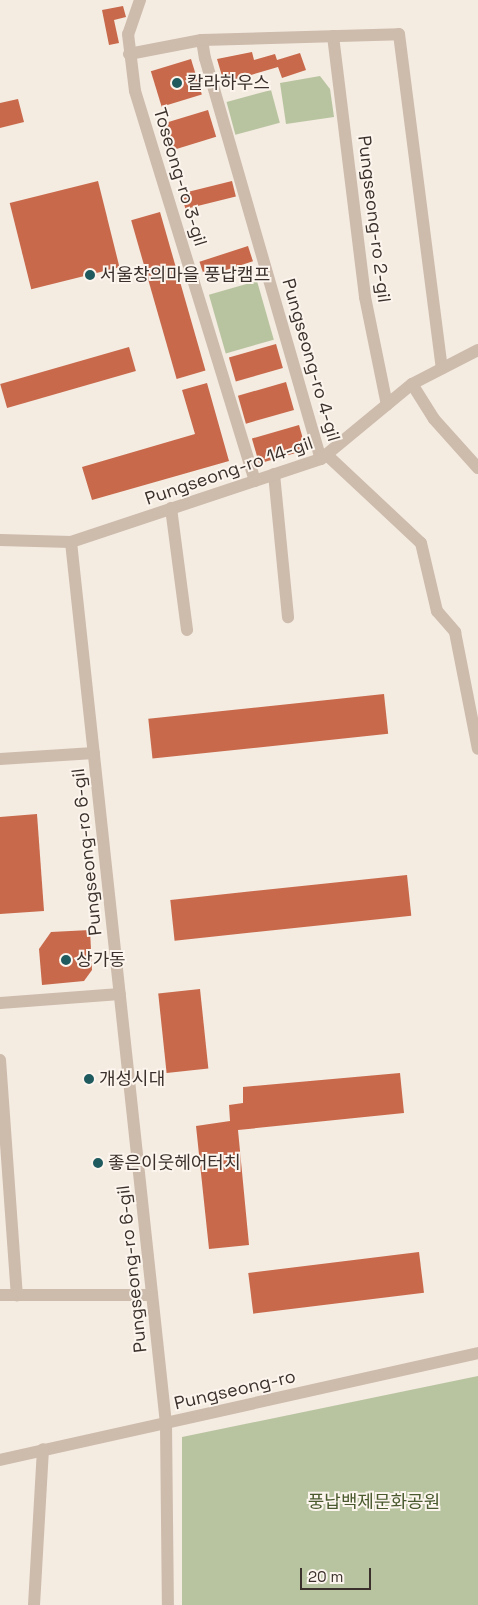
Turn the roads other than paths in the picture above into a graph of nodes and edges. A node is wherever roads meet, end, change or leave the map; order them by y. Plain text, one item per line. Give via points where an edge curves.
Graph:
1 (140, 0) edge
2 (333, 36) junction
3 (202, 40) junction
4 (129, 54) junction
5 (476, 352) edge
6 (442, 368) junction
7 (412, 384) junction
8 (387, 405) junction
9 (325, 457) junction
10 (478, 468) edge
11 (274, 474) junction
12 (255, 481) junction
13 (171, 508) junction
14 (0, 540) edge
15 (71, 542) junction
16 (288, 617) dead end
17 (187, 630) dead end
18 (472, 692) edge
19 (478, 749) edge
20 (94, 753) junction
21 (0, 759) edge
22 (120, 994) junction
23 (0, 1004) edge
24 (0, 1060) edge
25 (0, 1295) edge
26 (17, 1295) junction
27 (152, 1295) junction
28 (478, 1353) edge
29 (166, 1424) junction
30 (43, 1449) junction
31 (0, 1460) edge
32 (34, 1605) edge
33 (168, 1605) edge

1 - 4 street, Toseong-ro 3-gil via 128,34
2 - 3 street
2 - 6 street via 399,34
2 - 8 street, Pungseong-ro 2-gil via 365,297
3 - 4 street
3 - 9 street, Pungseong-ro 4-gil
4 - 12 street, Toseong-ro 3-gil via 135,91
5 - 6 street, Pungseong-ro 14-gil
6 - 7 street, Pungseong-ro 14-gil
7 - 8 street, Pungseong-ro 14-gil
7 - 10 street via 434,418
8 - 9 street, Pungseong-ro 14-gil
9 - 11 street, Pungseong-ro 14-gil
9 - 18 street, Pungseong-ro 4-gil via 421,543 437,611 455,632
11 - 12 street, Pungseong-ro 14-gil
11 - 16 street
12 - 13 street, Pungseong-ro 14-gil
13 - 15 street, Pungseong-ro 14-gil
13 - 17 street
14 - 15 street, Pungseong-ro 14-gil
15 - 20 street, Pungseong-ro 6-gil
18 - 19 street, Pungseong-ro 4-gil
20 - 21 street, Pungseong-ro 6-gil
20 - 22 street, Pungseong-ro 6-gil
22 - 23 street
22 - 27 street, Pungseong-ro 6-gil
24 - 26 street
25 - 26 street
26 - 27 street
27 - 29 street, Pungseong-ro 6-gil
28 - 29 street, Pungseong-ro
29 - 30 street, Pungseong-ro
29 - 33 street, Pungseong-ro 6-gil
30 - 31 street, Pungseong-ro
30 - 32 street

